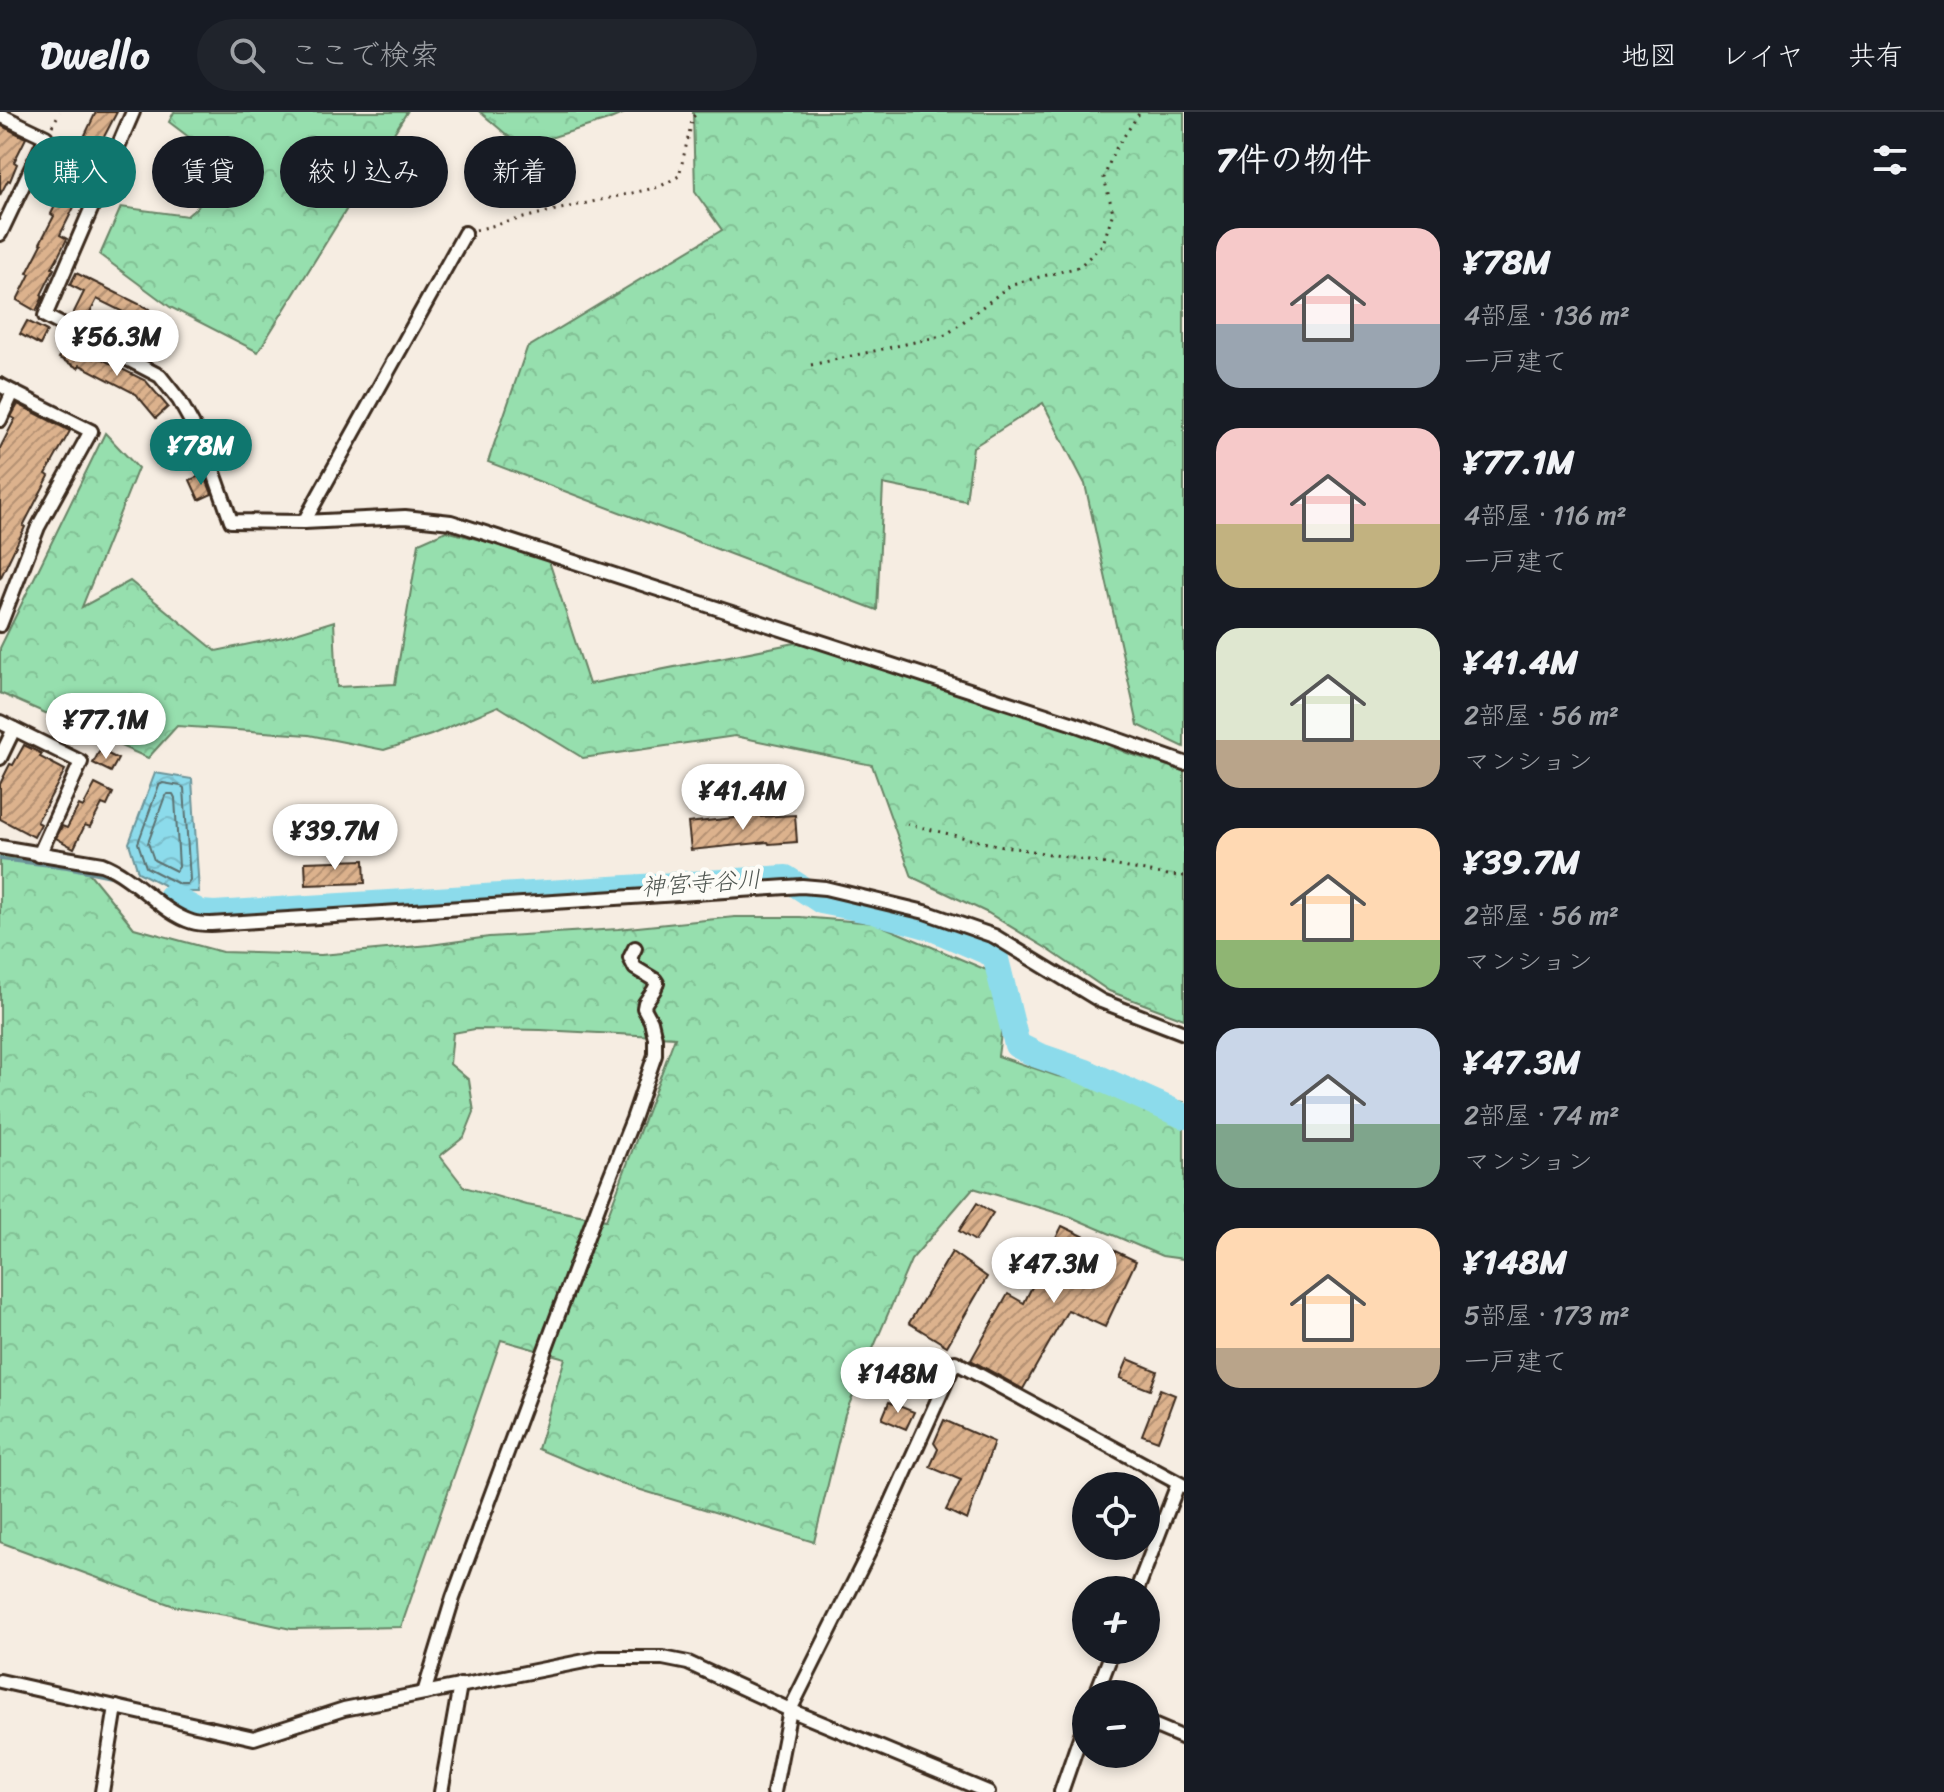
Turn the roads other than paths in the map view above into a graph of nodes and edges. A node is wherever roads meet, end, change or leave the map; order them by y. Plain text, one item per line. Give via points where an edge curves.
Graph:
1 (133, 112) edge
2 (0, 115) edge
3 (465, 233) road end
4 (0, 234) edge
5 (0, 385) edge
6 (13, 392) junction
7 (0, 420) edge
8 (304, 522) junction
9 (0, 625) edge
10 (0, 722) edge
11 (14, 729) junction
12 (0, 758) edge
13 (1184, 763) edge
14 (0, 847) edge
15 (39, 855) junction
16 (635, 948) dead end
17 (1184, 1033) edge
18 (1181, 1485) edge
19 (1143, 1576) edge
20 (0, 1681) edge
21 (460, 1685) junction
22 (424, 1693) junction
23 (116, 1707) junction
24 (790, 1710) junction
25 (1160, 1728) edge
26 (1184, 1738) edge
27 (1072, 1760) edge
28 (102, 1792) edge
29 (441, 1792) edge
30 (774, 1792) edge
31 (988, 1792) edge
32 (1061, 1792) edge

1 - 8 street via 45,316 160,376 205,447 231,521
2 - 4 street via 46,137
3 - 8 street
5 - 6 street
6 - 7 street
6 - 9 street via 91,431 38,527
8 - 13 street via 405,517 451,522
10 - 11 street
11 - 12 street
11 - 15 street via 81,762
14 - 15 street
15 - 17 street via 117,870 174,913 211,924 825,888 925,912 994,936 1101,1001
16 - 22 street via 632,965 657,983 644,1008 655,1055 453,1598
18 - 19 street
18 - 24 street via 955,1362
20 - 23 street
21 - 22 street
21 - 24 street via 600,1658 663,1658 688,1663
21 - 29 street
22 - 23 street via 344,1709 254,1738
23 - 28 street
24 - 30 street
24 - 31 street
25 - 26 street
27 - 32 street

